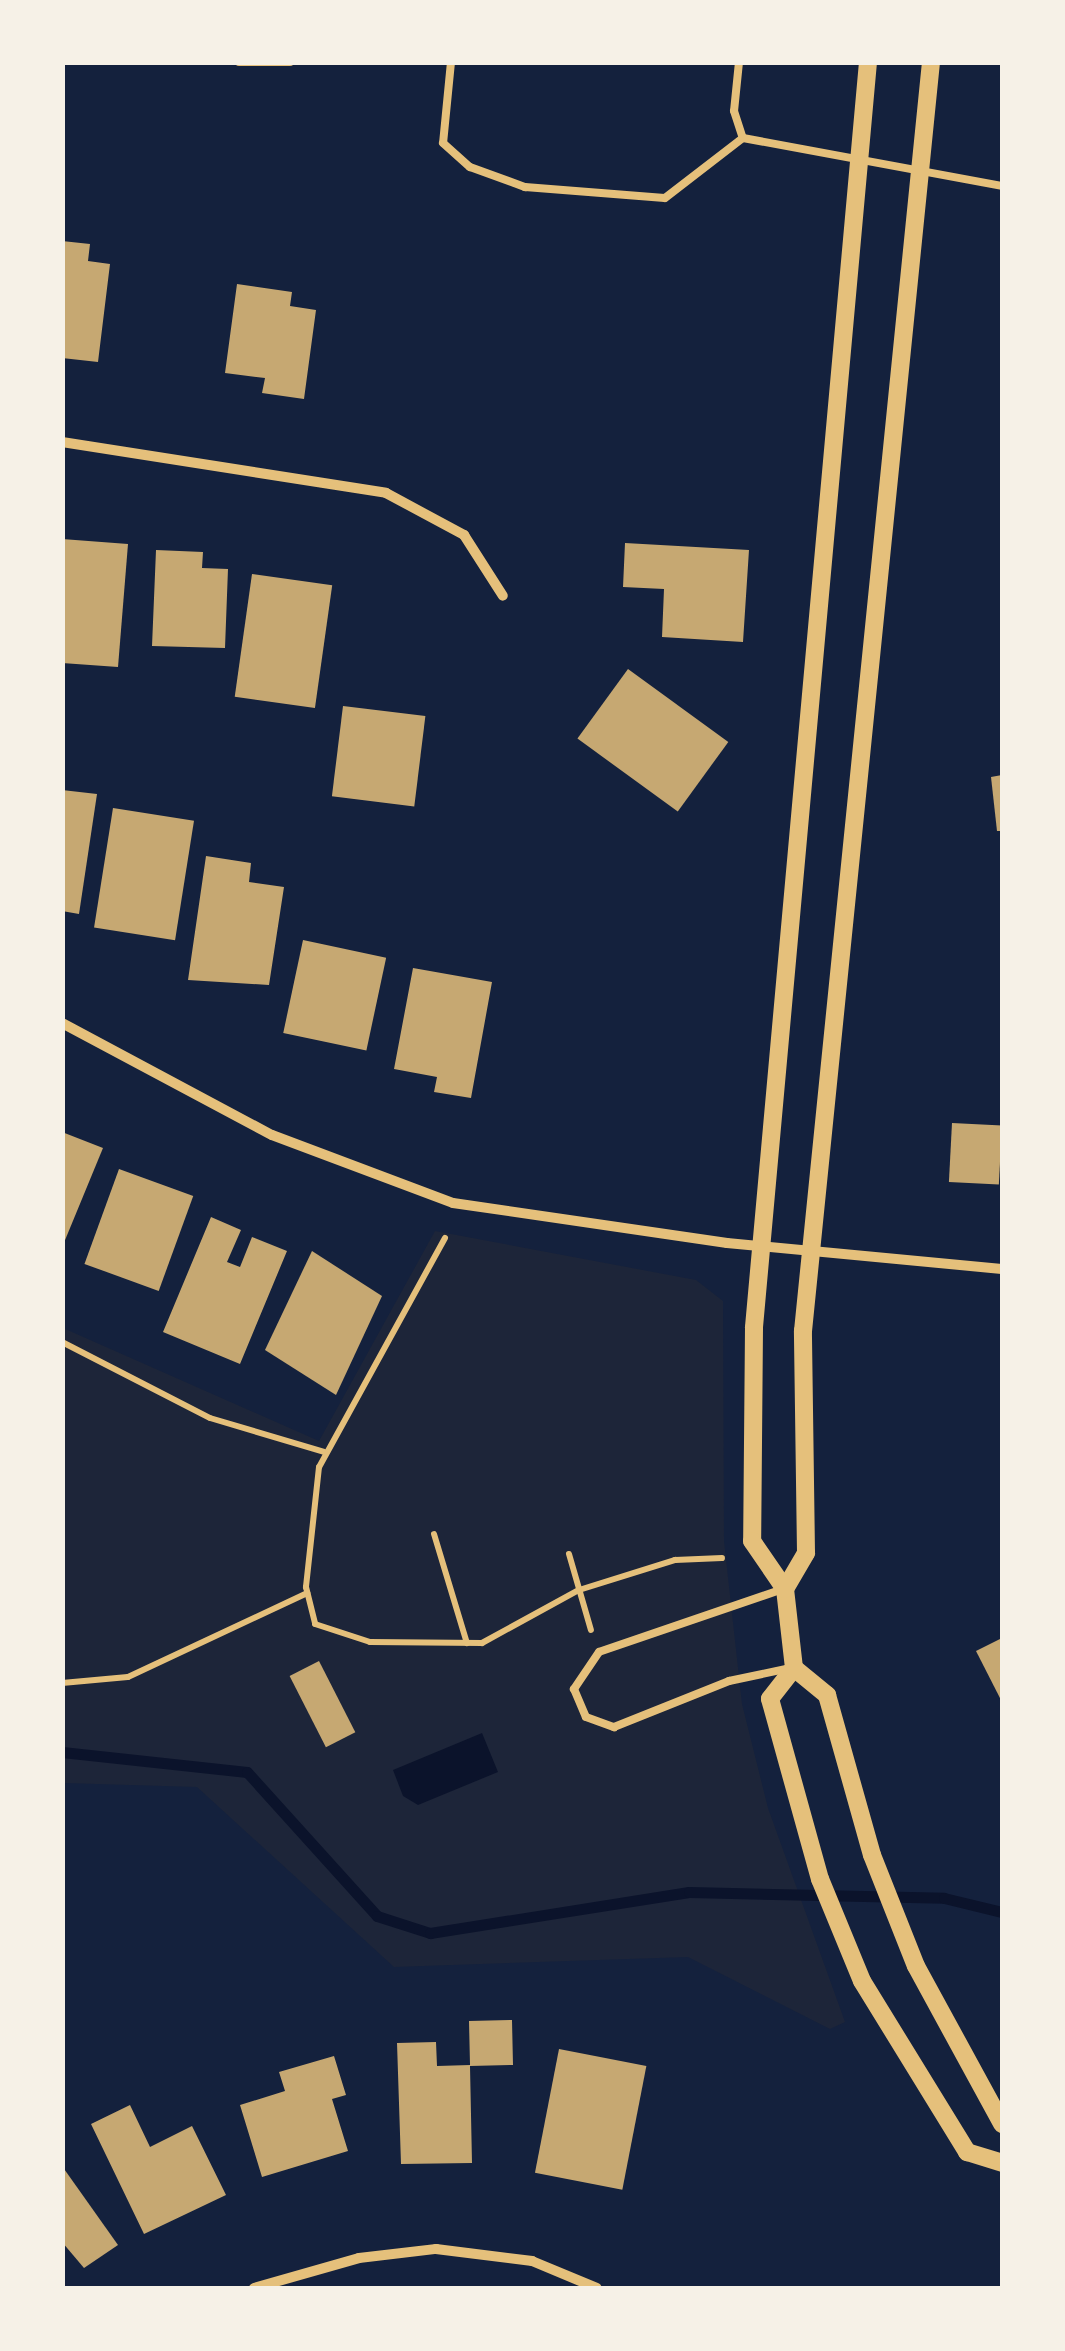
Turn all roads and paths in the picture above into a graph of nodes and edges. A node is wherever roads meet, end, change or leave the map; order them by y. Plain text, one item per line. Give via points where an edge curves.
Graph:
1 (239, 62) edge
2 (290, 62) edge
3 (451, 62) edge
4 (739, 62) edge
5 (868, 62) edge
6 (931, 62) edge
7 (743, 138) junction
8 (862, 161) junction
9 (922, 169) junction
10 (1002, 186) edge
11 (62, 442) edge
12 (504, 596) dead end
13 (62, 1023) edge
14 (445, 1238) dead end
15 (764, 1247) junction
16 (813, 1252) junction
17 (1002, 1269) edge
18 (62, 1342) edge
19 (324, 1452) junction
20 (434, 1534) dead end
21 (569, 1554) dead end
22 (722, 1558) dead end
23 (785, 1588) junction
24 (579, 1590) junction
25 (307, 1594) junction
26 (591, 1630) dead end
27 (467, 1643) junction
28 (794, 1668) junction
29 (62, 1683) edge
30 (1002, 2124) edge
31 (1002, 2163) edge
32 (254, 2288) edge
33 (596, 2288) edge

1 - 2 lane
3 - 7 lane via 443,143 470,168 525,187 665,198
4 - 7 lane via 734,112
5 - 8 street
6 - 9 street
7 - 8 lane
8 - 9 lane
8 - 15 street via 802,726
9 - 10 lane
9 - 16 street
11 - 12 street via 386,493 464,535
13 - 15 street via 370,1178 454,1203
14 - 19 path
15 - 16 street
15 - 23 street via 748,1417 752,1542
16 - 17 street
16 - 23 street via 800,1400 806,1553
18 - 19 path via 210,1418
19 - 25 path
20 - 27 path
21 - 24 path
22 - 24 path via 675,1560
23 - 28 street
23 - 28 lane via 599,1652 574,1689 586,1717 614,1727 729,1680
24 - 26 path
24 - 27 path via 494,1640
25 - 27 path via 314,1624 360,1640
25 - 29 path via 128,1677
28 - 30 street via 827,1696 847,1776 916,1966
28 - 31 street via 770,1699 792,1792 862,1981 967,2152
32 - 33 street via 358,2258 436,2249 532,2261

